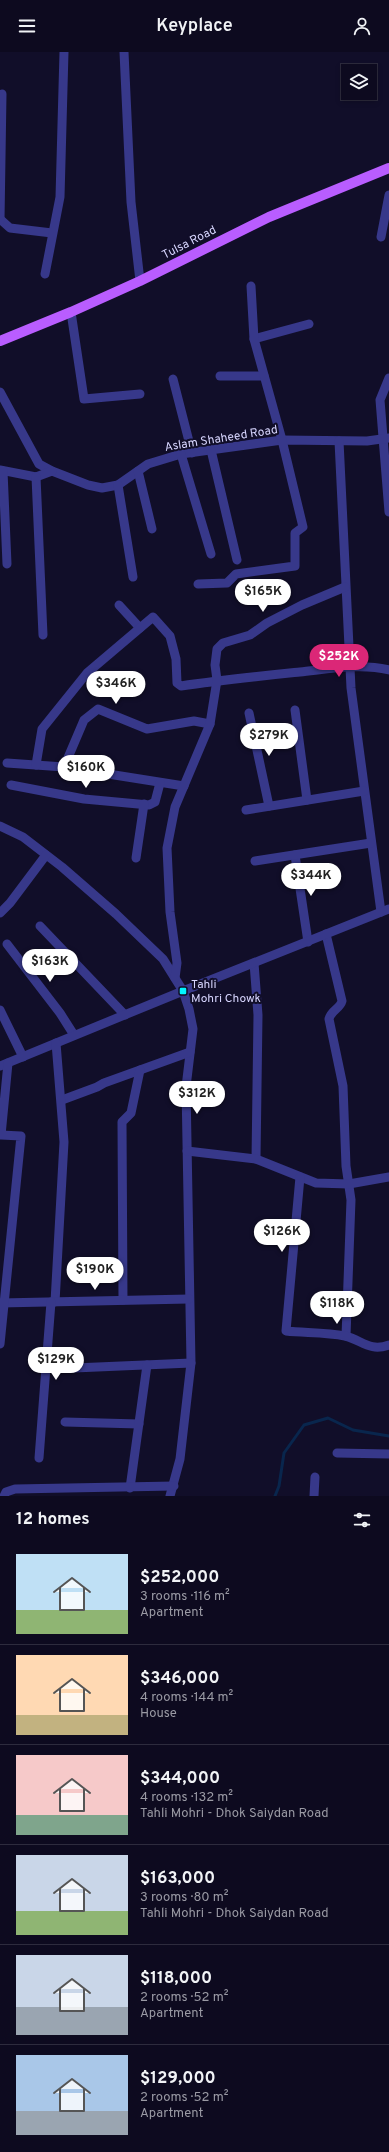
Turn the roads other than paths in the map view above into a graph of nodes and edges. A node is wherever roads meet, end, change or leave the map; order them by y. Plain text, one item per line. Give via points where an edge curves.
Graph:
1 (64, 52) edge
2 (124, 52) edge
3 (2, 94) dead end
4 (389, 168) edge
5 (389, 195) edge
6 (0, 219) edge
7 (52, 233) junction
8 (380, 237) dead end
9 (45, 274) dead end
10 (140, 281) junction
11 (251, 286) dead end
12 (71, 312) junction
13 (309, 324) dead end
14 (254, 339) junction
15 (0, 340) edge
16 (220, 376) dead end
17 (264, 376) junction
18 (389, 378) edge
19 (173, 379) dead end
20 (0, 392) edge
21 (140, 394) dead end
22 (385, 439) edge
23 (282, 440) junction
24 (339, 440) junction
25 (211, 450) junction
26 (192, 452) junction
27 (181, 454) junction
28 (2, 471) edge
29 (52, 471) junction
30 (138, 471) junction
31 (388, 476) edge
32 (36, 477) junction
33 (118, 485) junction
34 (389, 512) edge
35 (3, 517) edge
36 (152, 529) dead end
37 (3, 550) edge
38 (211, 554) dead end
39 (237, 560) dead end
40 (7, 564) dead end
41 (133, 577) dead end
42 (198, 584) dead end
43 (345, 587) junction
44 (119, 605) dead end
45 (140, 628) junction
46 (43, 635) dead end
47 (349, 667) junction
48 (389, 670) edge
49 (217, 680) junction
50 (295, 710) dead end
51 (249, 713) dead end
52 (210, 724) junction
53 (7, 763) dead end
54 (36, 765) junction
55 (64, 767) junction
56 (160, 783) junction
57 (11, 786) dead end
58 (184, 786) junction
59 (364, 791) junction
60 (307, 800) junction
61 (144, 804) junction
62 (269, 806) junction
63 (246, 810) dead end
64 (0, 826) edge
65 (371, 844) junction
66 (46, 855) junction
67 (294, 855) junction
68 (136, 858) dead end
69 (255, 861) dead end
70 (387, 912) edge
71 (0, 913) edge
72 (40, 926) dead end
73 (326, 934) junction
74 (308, 942) junction
75 (7, 944) dead end
76 (254, 963) junction
77 (175, 978) junction
78 (183, 990) junction
79 (0, 1010) edge
80 (125, 1015) junction
81 (74, 1036) junction
82 (56, 1043) junction
83 (190, 1052) junction
84 (23, 1057) junction
85 (4, 1064) edge
86 (140, 1070) junction
87 (62, 1100) junction
88 (0, 1135) edge
89 (187, 1151) junction
90 (256, 1159) junction
91 (300, 1177) junction
92 (389, 1177) edge
93 (349, 1184) junction
94 (189, 1299) junction
95 (123, 1300) junction
96 (53, 1302) junction
97 (3, 1303) edge
98 (346, 1336) junction
99 (0, 1344) edge
100 (389, 1345) edge
101 (191, 1363) junction
102 (147, 1365) junction
103 (74, 1368) dead end
104 (65, 1422) dead end
105 (139, 1424) junction
106 (337, 1453) dead end
107 (389, 1454) edge
108 (39, 1458) dead end
109 (315, 1478) dead end
110 (174, 1486) junction
111 (124, 1491) edge
112 (57, 1493) edge
113 (4, 1496) edge
114 (170, 1496) edge
115 (314, 1496) edge

1 - 7 street via 60,197
2 - 10 street via 131,202
3 - 6 street
4 - 10 main road, Tulsa Road via 270,216
5 - 8 street
6 - 7 street via 10,228
7 - 9 street
10 - 12 main road, Tulsa Road
11 - 14 street
12 - 15 main road, Tulsa Road
12 - 21 street via 84,399
13 - 14 street
14 - 17 street
16 - 17 street
17 - 23 street
18 - 22 street via 380,400
19 - 26 street
20 - 29 street, Aslam Shaheed Road via 38,464
22 - 24 street, Aslam Shaheed Road
22 - 31 street
23 - 24 street, Aslam Shaheed Road
23 - 25 street, Aslam Shaheed Road
23 - 42 street via 303,527 295,533 295,566 236,574 227,583
24 - 43 street
25 - 26 street, Aslam Shaheed Road
25 - 39 street
26 - 27 street, Aslam Shaheed Road
27 - 30 street, Aslam Shaheed Road via 148,464
27 - 38 street
28 - 32 street
28 - 35 street
29 - 32 street
29 - 33 street, Aslam Shaheed Road via 102,488
30 - 33 street, Aslam Shaheed Road
30 - 36 street
31 - 34 street
32 - 46 street
33 - 41 street
35 - 37 street
37 - 40 street
43 - 47 street
43 - 49 street via 295,608 250,635 223,643 216,649
44 - 45 street
45 - 49 street via 153,617 170,636 176,659 177,683 181,686
45 - 54 street via 87,674 39,738
47 - 48 street
47 - 49 street
47 - 59 street
49 - 52 street
50 - 60 street
51 - 62 street
52 - 55 street via 194,721 148,729 98,709 84,720
52 - 58 street
53 - 54 street
54 - 55 street
55 - 56 street
56 - 58 street
56 - 61 street via 155,802
57 - 61 street via 84,799
58 - 77 street via 174,807 167,848 170,912 177,963
59 - 60 street
59 - 65 street
60 - 62 street
61 - 68 street
62 - 63 street
64 - 66 street via 23,837
65 - 67 street
65 - 70 street
66 - 71 street
66 - 77 street via 127,924 163,959
67 - 69 street
67 - 74 street
70 - 73 street
72 - 80 street
73 - 74 street
73 - 93 street via 342,1001 329,1018 343,1086
74 - 76 street
75 - 81 street via 60,1013
76 - 78 street
76 - 90 street via 258,1015
77 - 78 street
78 - 80 street
78 - 83 street via 193,1029
79 - 84 street
80 - 81 street
81 - 82 street
82 - 84 street
82 - 87 street
83 - 86 street
83 - 89 street via 186,1087
84 - 85 street
85 - 88 street
86 - 87 street
86 - 95 street via 131,1113 122,1122
87 - 96 street via 64,1142
88 - 97 street via 21,1136
89 - 90 street
89 - 94 street
90 - 91 street
91 - 93 street via 316,1182
91 - 98 street via 286,1331
92 - 93 street
93 - 98 street via 351,1200
94 - 95 street
94 - 101 street
95 - 96 street
96 - 97 street
96 - 108 street
97 - 99 street
98 - 100 street via 369,1347
101 - 102 street
101 - 110 street via 180,1459
102 - 103 street
102 - 105 street
104 - 105 street
105 - 111 street
106 - 107 street
109 - 115 street
110 - 111 street
110 - 114 street
111 - 112 street
112 - 113 street via 15,1489 6,1492

